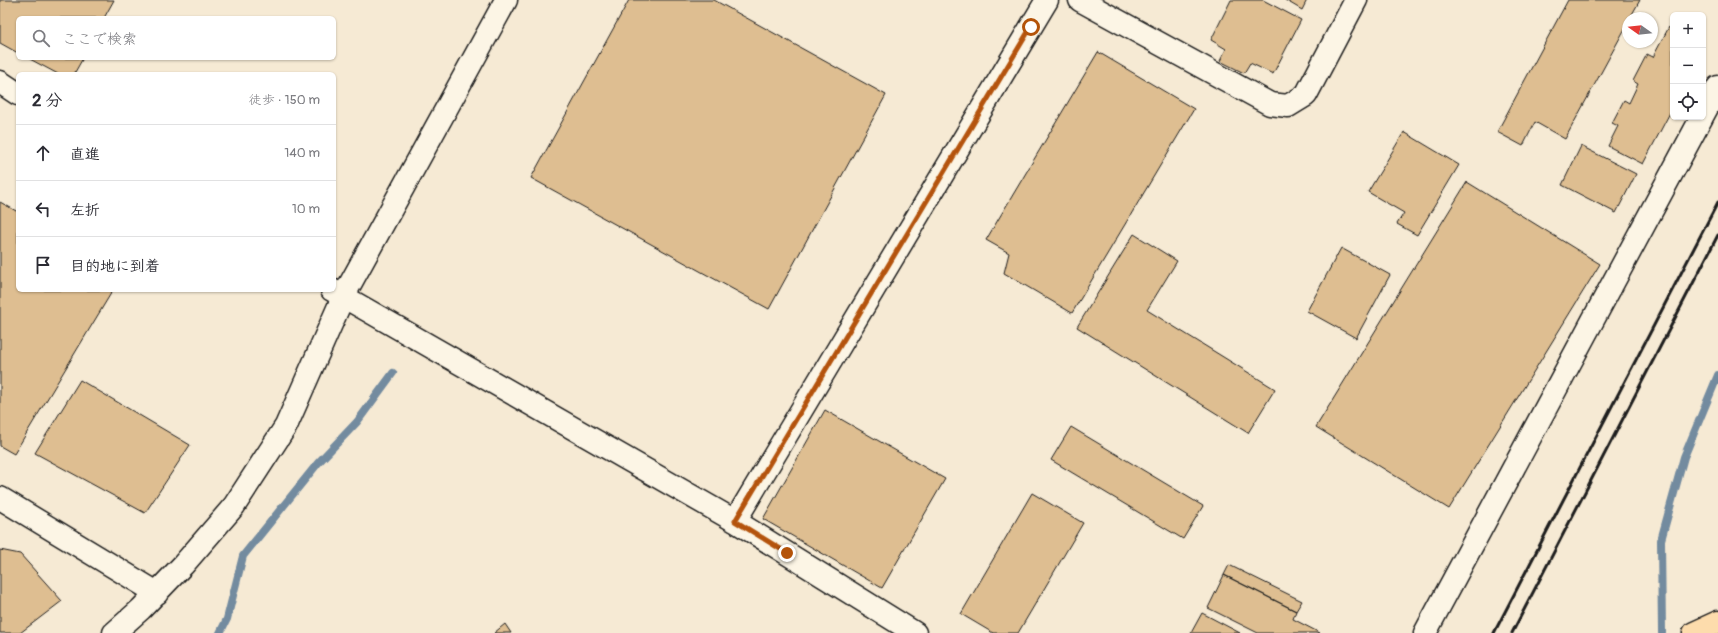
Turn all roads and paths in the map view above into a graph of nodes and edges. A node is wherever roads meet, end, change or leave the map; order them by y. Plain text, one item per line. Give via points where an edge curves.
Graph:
1 (506, 0) edge
2 (1047, 0) edge
3 (1080, 0) edge
4 (1356, 0) edge
5 (0, 82) edge
6 (1718, 87) edge
7 (16, 93) edge
8 (1706, 110) edge
9 (1701, 120) edge
10 (338, 293) edge
11 (0, 498) edge
12 (735, 521) junction
13 (157, 593) junction
14 (1718, 622) edge
15 (114, 633) edge
16 (915, 633) edge
17 (1425, 633) edge
18 (1694, 633) edge

1 - 10 street
2 - 12 street
3 - 4 street via 1270,104 1288,106 1306,95
5 - 7 street
6 - 8 street
9 - 17 street
10 - 12 street
10 - 13 street via 286,426 234,506
11 - 13 street
12 - 16 street
13 - 15 street
14 - 18 main road

